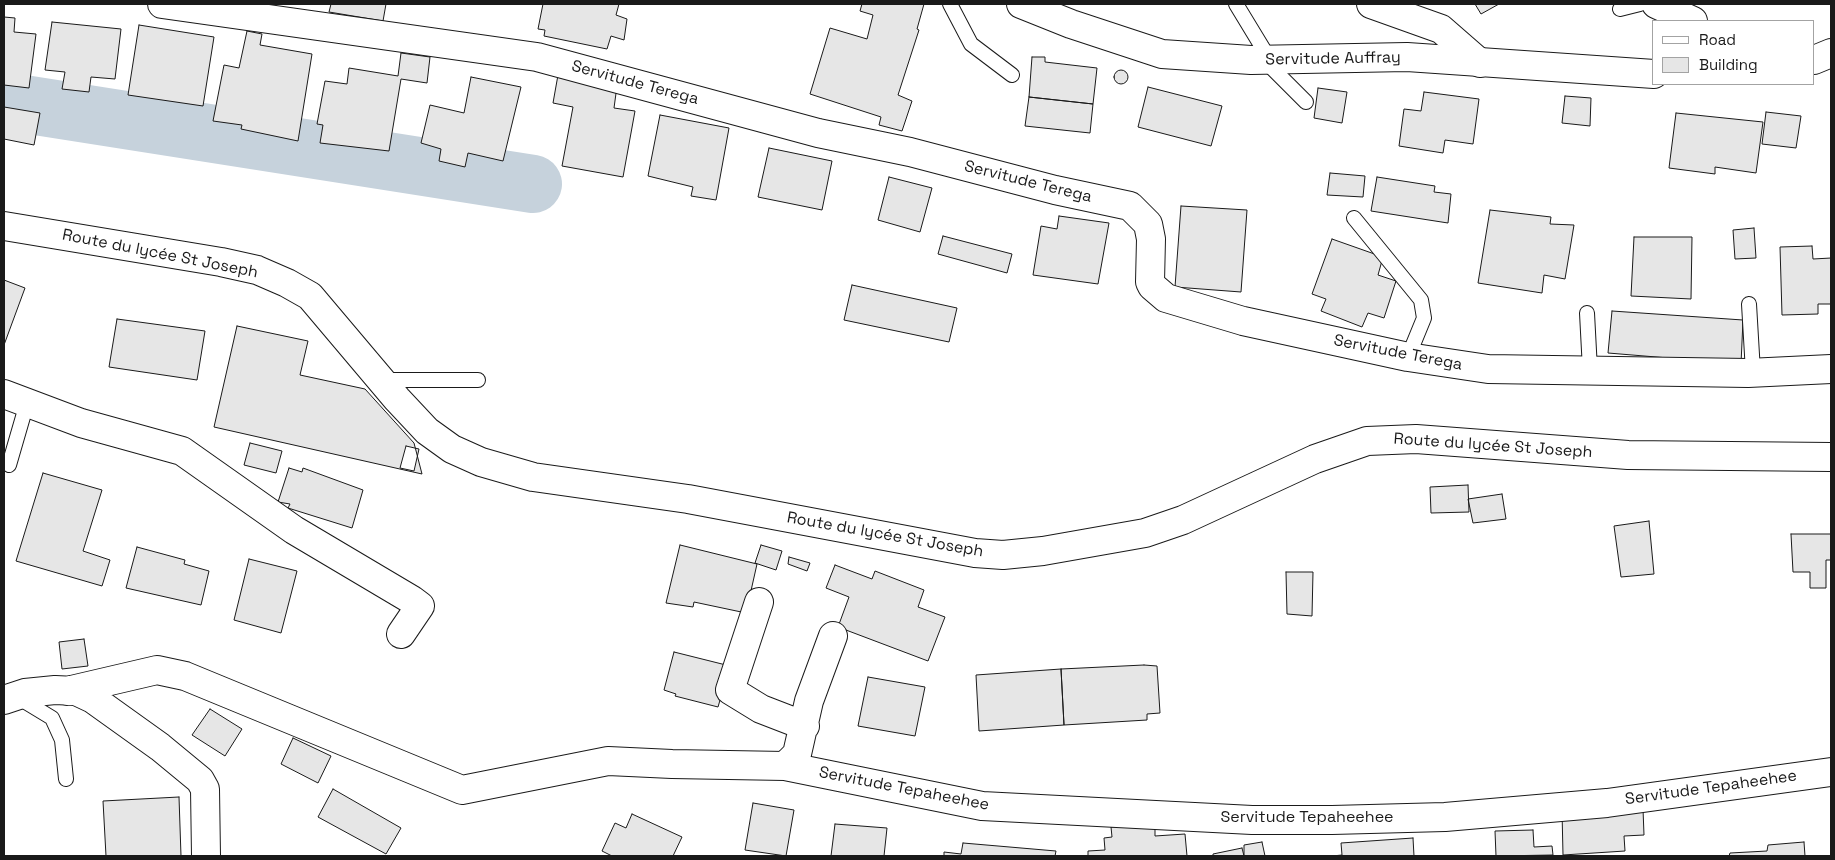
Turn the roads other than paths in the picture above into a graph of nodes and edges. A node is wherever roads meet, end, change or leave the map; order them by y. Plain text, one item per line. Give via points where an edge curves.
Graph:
1 (162, 4) edge
2 (950, 4) edge
3 (1022, 4) edge
4 (1236, 4) edge
5 (1371, 4) edge
6 (1640, 4) edge
7 (1656, 4) edge
8 (1620, 9) dead end
9 (1691, 20) edge
10 (1831, 53) edge
11 (1267, 60) junction
12 (1815, 60) edge
13 (1480, 62) junction
14 (1652, 74) edge
15 (1012, 75) dead end
16 (1306, 102) dead end
17 (1354, 218) dead end
18 (4, 226) edge
19 (1749, 304) dead end
20 (1587, 313) dead end
21 (1408, 357) junction
22 (1831, 368) edge
23 (1590, 370) junction
24 (1753, 372) junction
25 (381, 380) junction
26 (478, 380) dead end
27 (16, 399) edge
28 (1831, 457) edge
29 (10, 465) dead end
30 (759, 602) dead end
31 (402, 634) dead end
32 (833, 636) dead end
33 (67, 691) junction
34 (10, 698) edge
35 (805, 726) junction
36 (785, 766) junction
37 (1831, 772) edge
38 (66, 779) dead end
39 (206, 856) edge

1 - 21 street, Servitude Terega via 537,57 818,133 1130,206 1148,224 1152,239 1150,282 1166,298 1243,321
2 - 15 lane via 971,44
3 - 11 street, Servitude Auffray via 1162,54
4 - 11 lane
5 - 13 street via 1441,30
6 - 8 lane
7 - 9 street
10 - 12 street
11 - 13 street, Servitude Auffray via 1388,57
11 - 16 lane
13 - 14 street, Servitude Auffray
17 - 21 lane via 1421,300 1424,318
18 - 25 street, Route du lycée St Joseph via 257,270 310,296
19 - 24 lane
20 - 23 lane
21 - 23 street, Servitude Terega via 1488,368
22 - 24 street, Servitude Terega
23 - 24 street, Servitude Terega
25 - 26 lane
25 - 28 street, Route du lycée St Joseph via 428,432 452,449 488,465 533,477 688,499 974,553 1003,555 1087,545 1150,531 1183,520 1315,459 1367,441 1416,439 1628,455
27 - 29 lane
27 - 31 street via 81,423 182,451 294,530 420,606
30 - 35 street via 730,690 761,709
32 - 35 street via 809,701
33 - 34 street
33 - 36 street, Servitude Tepaheehee via 156,670 185,676 462,790 608,761
33 - 39 street via 76,691 93,699 200,780 207,798
34 - 38 lane via 52,718 62,740
35 - 36 street via 797,754
36 - 37 street, Servitude Tepaheehee via 982,806 1252,820 1445,817 1607,803

